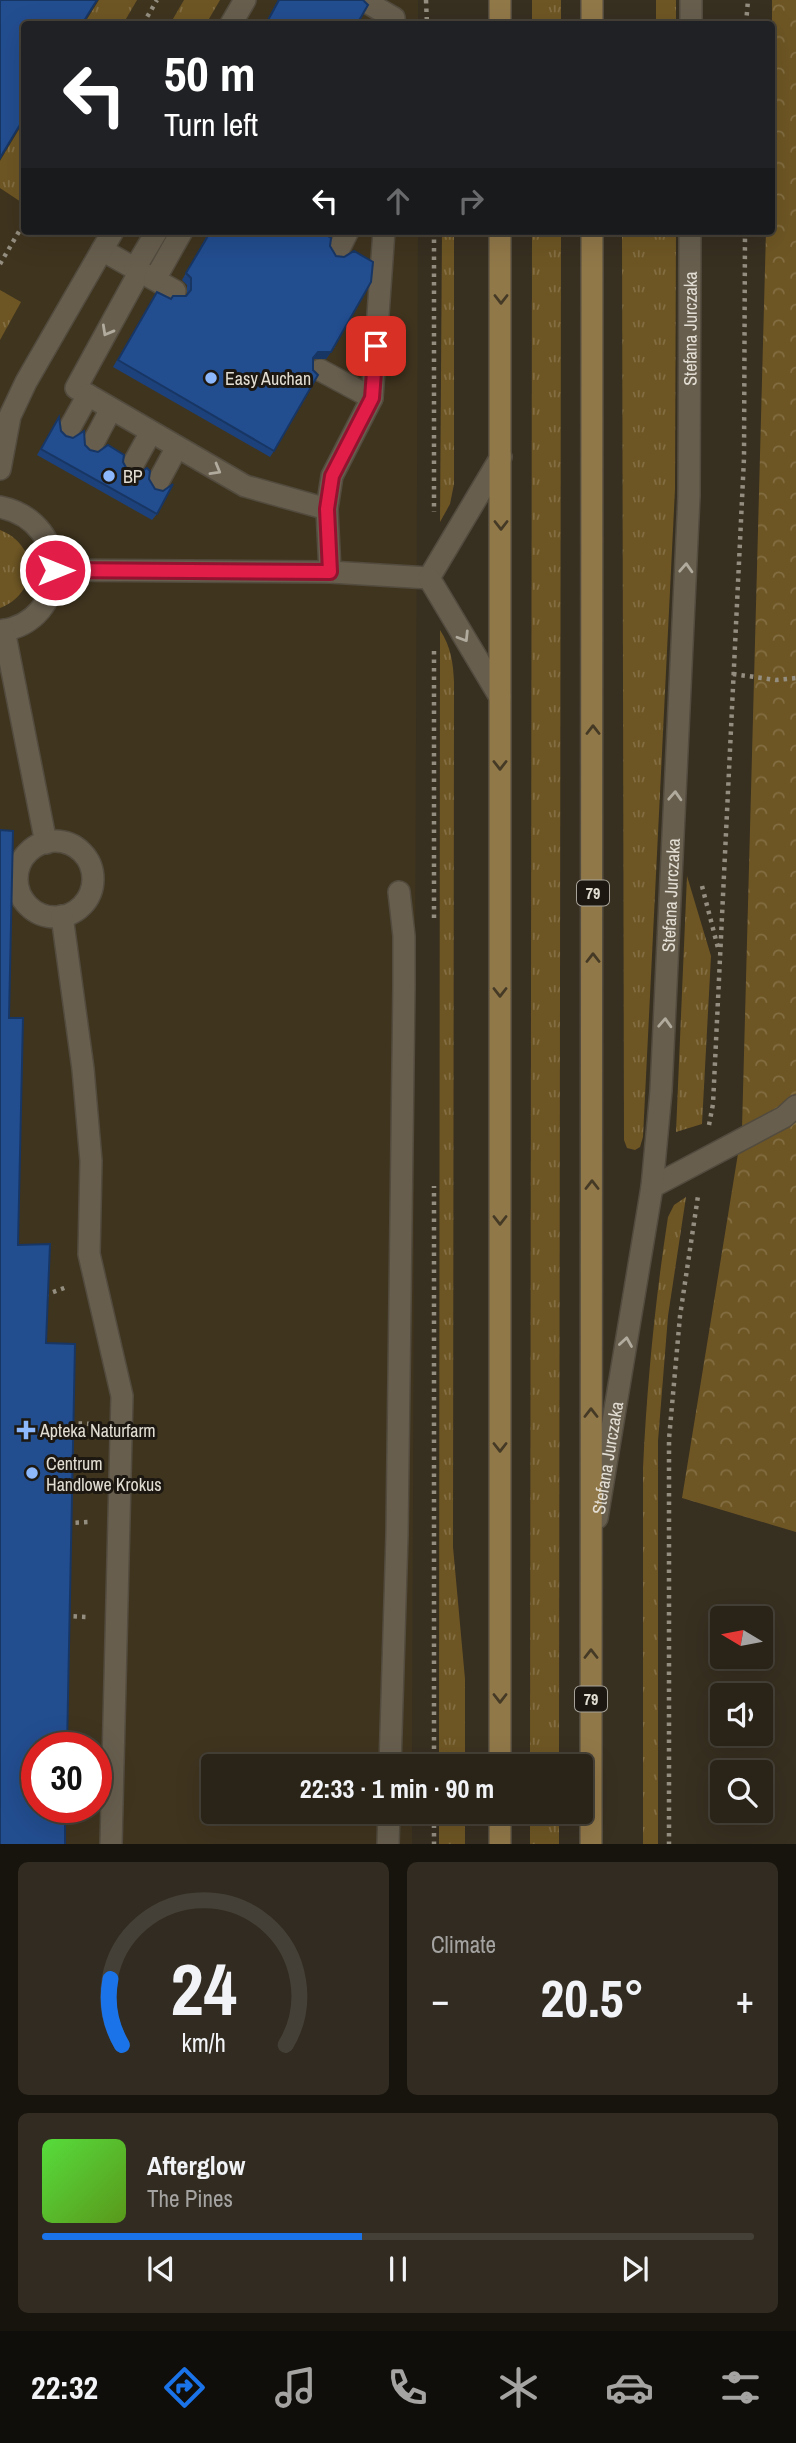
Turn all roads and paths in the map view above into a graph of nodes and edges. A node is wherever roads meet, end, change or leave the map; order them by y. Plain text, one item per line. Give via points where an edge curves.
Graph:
1 (157, 0) edge
2 (245, 0) edge
3 (426, 0) edge
4 (500, 0) edge
5 (592, 0) edge
6 (691, 0) edge
7 (747, 0) edge
8 (368, 3) edge
9 (395, 11) edge
10 (145, 21) edge
11 (233, 21) edge
12 (427, 21) edge
13 (500, 21) edge
14 (592, 21) edge
15 (691, 21) edge
16 (746, 21) edge
17 (21, 228) edge
18 (111, 235) edge
19 (156, 235) edge
20 (178, 235) edge
21 (346, 235) edge
22 (433, 235) edge
23 (500, 235) edge
24 (592, 235) edge
25 (690, 235) edge
26 (744, 235) edge
27 (384, 237) edge
28 (102, 250) junction
29 (338, 251) dead end
30 (0, 264) edge
31 (369, 269) edge
32 (143, 273) junction
33 (175, 291) dead end
34 (320, 370) dead end
35 (88, 395) junction
36 (372, 398) junction
37 (111, 409) junction
38 (68, 431) dead end
39 (151, 432) junction
40 (92, 445) dead end
41 (177, 447) junction
42 (501, 457) junction
43 (131, 468) dead end
44 (0, 469) edge
45 (158, 484) dead end
46 (0, 506) edge
47 (327, 509) junction
48 (434, 518) dead end
49 (55, 570) junction
50 (330, 572) junction
51 (429, 578) junction
52 (2, 630) edge
53 (434, 644) dead end
54 (733, 674) junction
55 (796, 678) edge
56 (500, 697) junction
57 (46, 842) junction
58 (699, 877) dead end
59 (399, 892) dead end
60 (62, 916) junction
61 (434, 921) dead end
62 (720, 954) junction
63 (796, 1106) edge
64 (704, 1159) junction
65 (434, 1184) dead end
66 (652, 1187) junction
67 (68, 1287) dead end
68 (41, 1296) edge
69 (591, 1555) junction
70 (390, 1754) edge
71 (433, 1754) edge
72 (500, 1754) edge
73 (389, 1824) edge
74 (433, 1824) edge
75 (500, 1824) edge
76 (111, 1844) edge
77 (388, 1844) edge
78 (433, 1844) edge
79 (500, 1844) edge
80 (591, 1844) edge
81 (669, 1844) edge

1 - 10 path
2 - 11 street
3 - 12 path
4 - 13 main road
5 - 14 main road
6 - 15 street
7 - 16 path
8 - 9 street
17 - 30 path
18 - 28 street
19 - 32 street
20 - 32 street
21 - 29 street
22 - 48 path
23 -> 42 main road
69 -> 24 main road, 79
66 -> 25 street, Stefana Jurczaka via 662,1091 689,496
26 - 54 path via 744,458
27 - 31 street
27 - 36 street
28 - 32 street
28 - 44 street via 9,416
32 - 33 street
32 -> 35 street via 76,388
34 - 36 street
35 - 37 street
35 - 38 street
36 - 47 street via 332,476
37 - 39 street
37 - 40 street
39 - 41 street
39 - 43 street
41 - 45 street
41 -> 47 street via 245,486
42 - 51 street
42 -> 56 main road
46 - 49 street via 40,528
47 - 50 street
49 - 50 street
49 - 52 street via 51,589 32,617
50 - 51 street
51 -> 56 street
52 - 57 street
53 - 61 path
54 - 55 path
54 - 62 path
56 -> 72 main road
57 - 60 street via 63,842 79,850 90,864 93,883 86,901
57 - 60 street via 25,855 11,875 26,903 42,915
58 - 62 path
59 - 70 street via 404,985
60 - 76 street via 92,1161 89,1254 122,1396
62 - 64 path via 713,1104
63 - 64 street via 784,1117
64 - 66 street
64 - 81 path via 680,1316 669,1439
65 - 71 path
69 -> 66 street, Stefana Jurczaka
67 - 68 path
80 -> 69 main road, 79
73 - 77 street
74 - 78 path
75 - 79 main road

